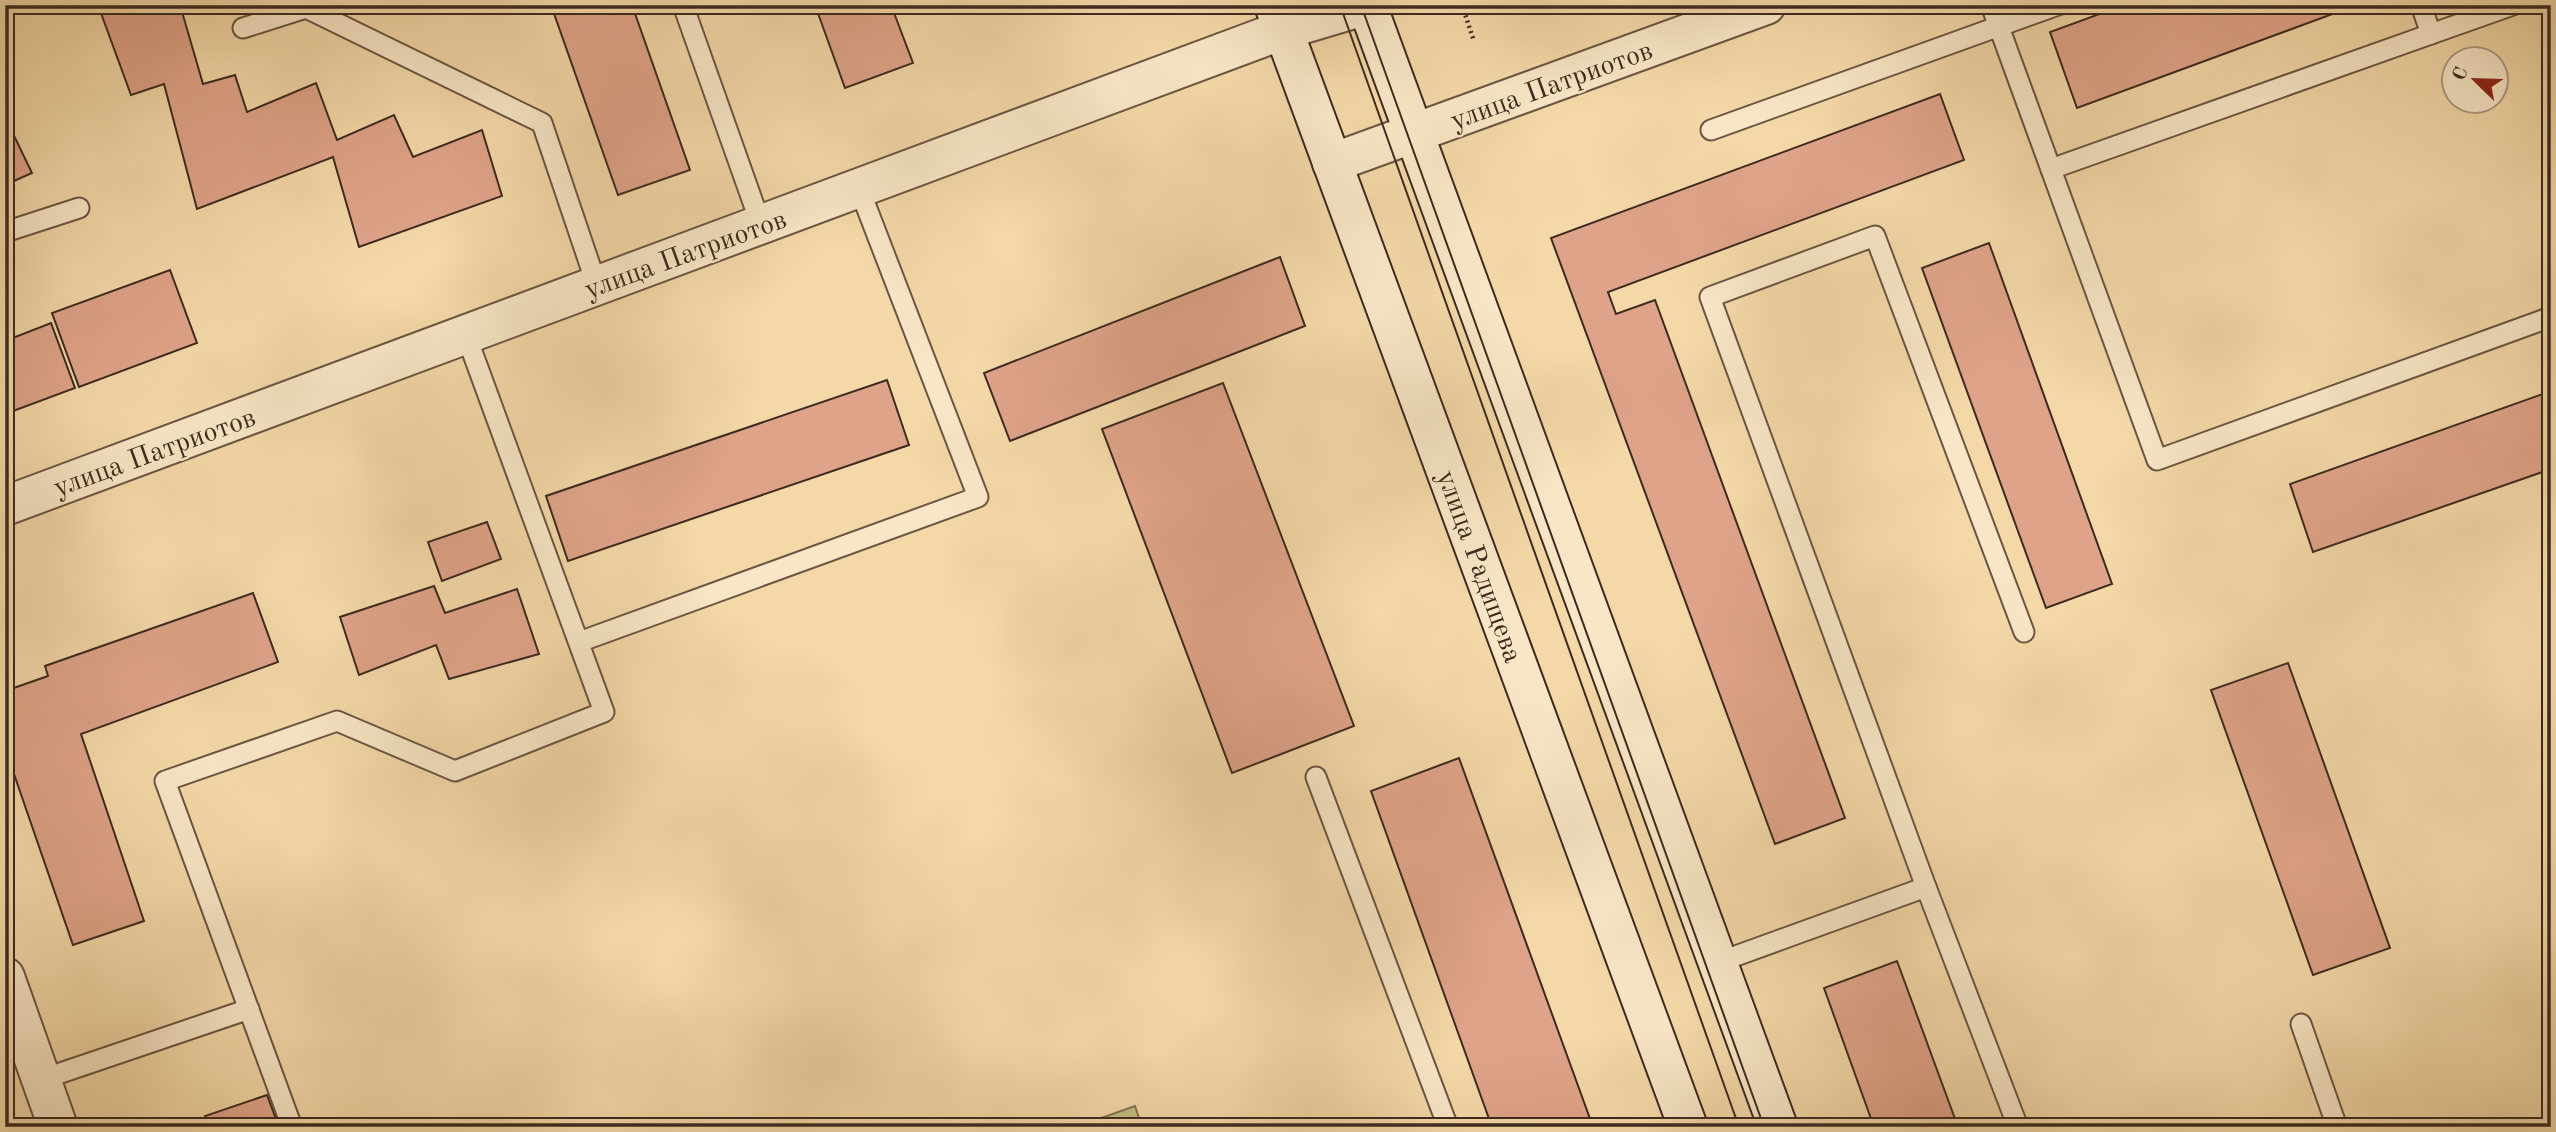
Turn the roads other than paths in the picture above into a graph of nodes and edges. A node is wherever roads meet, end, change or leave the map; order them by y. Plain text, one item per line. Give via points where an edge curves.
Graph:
1 (682, 5) edge
2 (1367, 5) edge
3 (1766, 5) edge
4 (1990, 5) edge
5 (2058, 5) edge
6 (2421, 5) edge
7 (2512, 5) edge
8 (1279, 18) edge
9 (243, 28) dead end
10 (1999, 28) junction
11 (2431, 34) junction
12 (1711, 130) dead end
13 (1415, 134) junction
14 (1332, 163) junction
15 (2051, 169) junction
16 (859, 188) junction
17 (79, 208) dead end
18 (761, 225) junction
19 (5, 232) edge
20 (597, 286) junction
21 (2551, 317) edge
22 (466, 335) junction
23 (5, 506) edge
24 (2024, 632) dead end
25 (579, 642) junction
26 (1315, 777) dead end
27 (1926, 887) junction
28 (1719, 962) junction
29 (5, 977) edge
30 (248, 1009) junction
31 (2301, 1024) dead end
32 (40, 1080) junction
33 (58, 1127) edge
34 (292, 1127) edge
35 (1448, 1127) edge
36 (1688, 1127) edge
37 (1778, 1127) edge
38 (2018, 1127) edge
39 (2337, 1127) edge

1 - 18 lane
2 - 8 street, улица Патриотов
2 - 13 street
3 - 13 street, улица Патриотов
4 - 10 lane
5 - 10 lane
6 - 11 lane
7 - 11 lane
8 - 14 street, улица Радищева
8 - 16 street, улица Патриотов
9 - 20 lane via 306,8 542,123
10 - 12 lane
10 - 15 lane
11 - 15 lane
13 - 14 street, улица Патриотов
13 - 28 street
14 - 36 street, улица Радищева
15 - 21 lane via 2157,460
16 - 18 street, улица Патриотов
16 - 25 lane via 978,497
17 - 19 lane
18 - 20 street, улица Патриотов
20 - 22 street, улица Патриотов
22 - 23 street, улица Патриотов
22 - 25 lane
24 - 27 lane via 1875,236 1710,297
25 - 30 lane via 604,712 455,771 337,721 165,781
26 - 35 lane
27 - 28 lane
27 - 38 lane
28 - 37 street
29 - 32 street
30 - 32 lane
30 - 34 lane
31 - 39 lane
32 - 33 street

